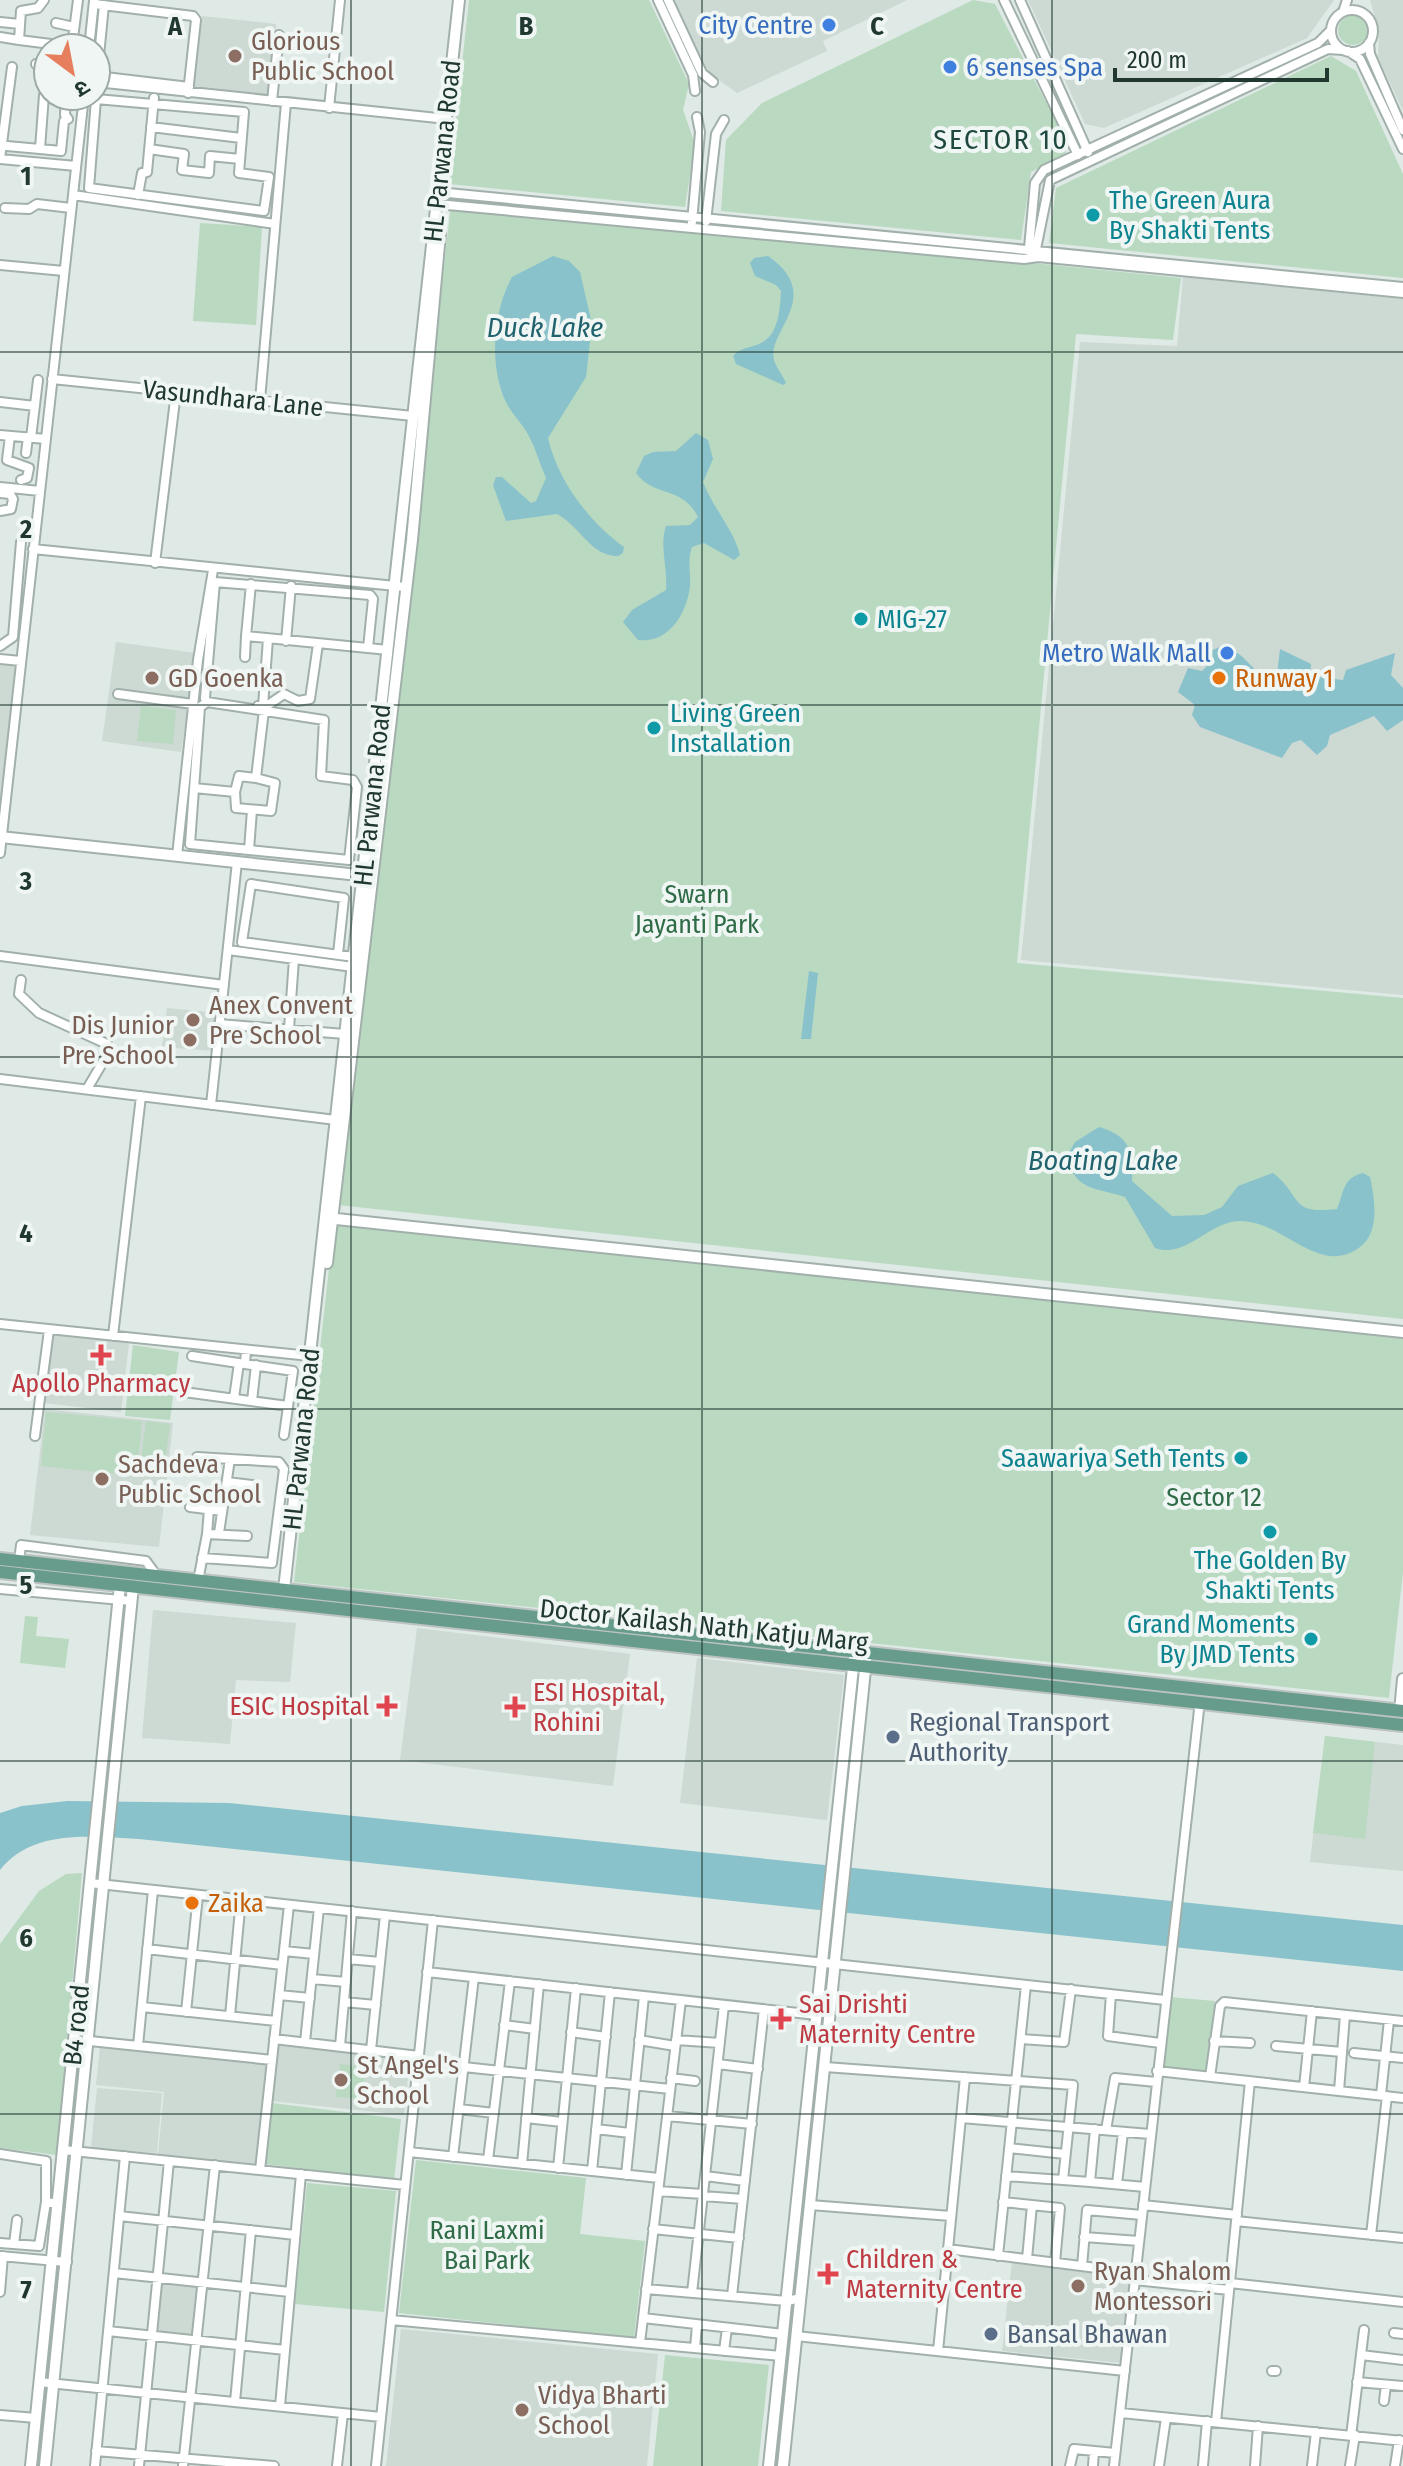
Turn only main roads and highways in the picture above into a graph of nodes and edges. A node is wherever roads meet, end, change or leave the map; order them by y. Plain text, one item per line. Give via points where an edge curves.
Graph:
1 (0, 1559) edge
2 (0, 1572) edge
3 (370, 1607) junction
4 (860, 1658) junction
5 (1284, 1705) junction
6 (1402, 1711) edge
7 (1403, 1725) edge

1 - 3 main road, Doctor Kailash Nath Katju Marg via 287,1590
2 - 3 main road, Doctor Kailash Nath Katju Marg
3 - 4 main road, Doctor Kailash Nath Katju Marg
4 - 5 main road, Doctor Kailash Nath Katju Marg
4 - 5 main road, Doctor Kailash Nath Katju Marg via 1200,1701
5 - 6 main road, Doctor Kailash Nath Katju Marg
5 - 7 main road, Doctor Kailash Nath Katju Marg

